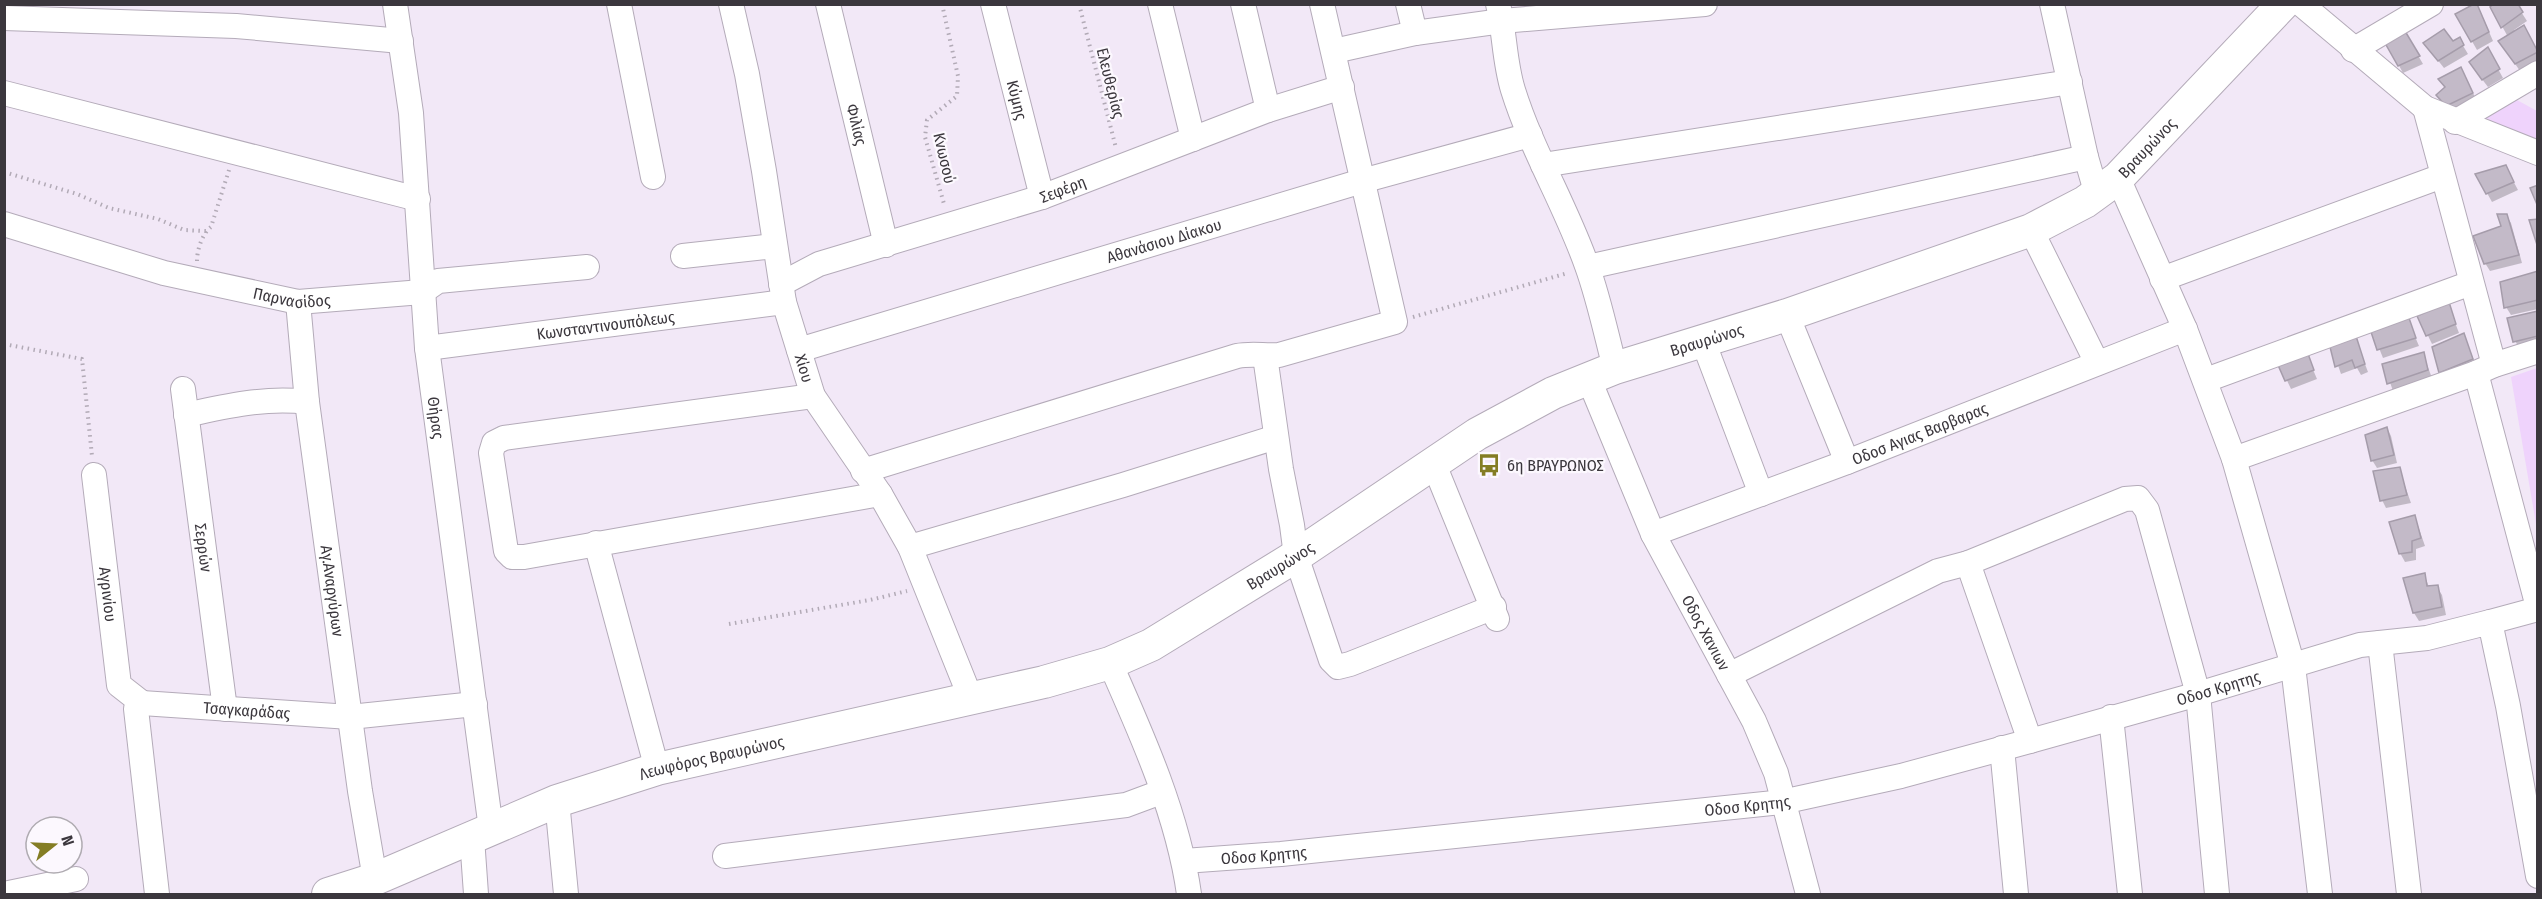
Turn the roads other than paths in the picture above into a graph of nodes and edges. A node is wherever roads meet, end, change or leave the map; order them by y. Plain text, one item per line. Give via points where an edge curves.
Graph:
1 (395, 4) edge
2 (619, 4) edge
3 (731, 4) edge
4 (828, 4) edge
5 (993, 4) edge
6 (1160, 4) edge
7 (1242, 4) edge
8 (1322, 4) edge
9 (1408, 4) edge
10 (1705, 4) edge
11 (2052, 4) edge
12 (2283, 4) edge
13 (2301, 4) edge
14 (2431, 4) edge
15 (1667, 6) edge
16 (1579, 10) edge
17 (1500, 13) edge
18 (4, 18) edge
19 (1415, 33) junction
20 (401, 41) junction
21 (2353, 50) junction
22 (1334, 51) junction
23 (2538, 73) edge
24 (2070, 82) junction
25 (1342, 87) junction
26 (4, 93) edge
27 (2425, 108) junction
28 (1268, 110) junction
29 (2455, 122) junction
30 (1530, 135) junction
31 (1193, 138) junction
32 (2538, 153) edge
33 (2086, 157) junction
34 (1543, 165) junction
35 (2442, 176) junction
36 (653, 177) dead end
37 (1362, 181) junction
38 (2107, 186) junction
39 (1042, 197) junction
40 (418, 199) junction
41 (4, 224) edge
42 (2031, 230) junction
43 (886, 245) junction
44 (775, 246) junction
45 (683, 256) dead end
46 (587, 267) dead end
47 (1588, 267) junction
48 (2162, 279) junction
49 (2471, 283) junction
50 (422, 292) junction
51 (782, 293) junction
52 (298, 302) junction
53 (1787, 315) junction
54 (2185, 329) junction
55 (1703, 341) junction
56 (427, 348) junction
57 (799, 350) junction
58 (2538, 351) edge
59 (1265, 356) junction
60 (2097, 363) junction
61 (2485, 369) junction
62 (1602, 373) junction
63 (2206, 380) junction
64 (183, 389) dead end
65 (813, 396) junction
66 (307, 402) junction
67 (186, 415) junction
68 (1276, 437) junction
69 (2234, 459) junction
70 (1433, 462) junction
71 (1847, 462) junction
72 (863, 471) junction
73 (94, 475) road end
74 (880, 494) junction
75 (1761, 494) junction
76 (1653, 534) junction
77 (596, 543) junction
78 (910, 547) junction
79 (1296, 556) junction
80 (1968, 563) junction
81 (2538, 608) edge
82 (2490, 622) junction
83 (2380, 643) junction
84 (1110, 663) junction
85 (2293, 666) junction
86 (1729, 675) junction
87 (2198, 694) junction
88 (971, 699) junction
89 (142, 703) junction
90 (475, 704) junction
91 (225, 709) junction
92 (350, 717) junction
93 (2111, 717) junction
94 (2030, 741) junction
95 (2002, 748) junction
96 (657, 769) junction
97 (1161, 792) junction
98 (557, 801) junction
99 (1782, 802) junction
100 (482, 834) junction
101 (725, 856) dead end
102 (1184, 861) junction
103 (2538, 876) edge
104 (76, 879) dead end
105 (375, 879) junction
106 (4, 894) edge
107 (157, 894) edge
108 (328, 894) edge
109 (476, 894) edge
110 (566, 894) edge
111 (1188, 894) edge
112 (1808, 894) edge
113 (2016, 894) edge
114 (2130, 894) edge
115 (2217, 894) edge
116 (2320, 894) edge
117 (2409, 894) edge

1 - 20 street, Θήρας
2 - 36 street
3 - 44 street, Χίου via 747,74
4 - 43 street, Φιλίας
5 - 39 street, Κύμης
6 - 31 street
7 - 28 street
8 - 22 street
9 - 19 street
10 - 15 street
11 - 24 street
12 - 38 main road, Βραυρώνος
13 - 21 street
14 - 21 street
15 - 16 street
16 - 17 street
17 - 19 street
17 - 30 street, Οδος Χανιων via 1504,56
18 - 20 street via 236,26
19 - 22 street
20 - 40 street, Θήρας
21 - 27 street
22 - 25 street
23 - 29 street
24 - 33 street
24 - 34 street
25 - 28 street, Σεφέρη
25 - 37 street
26 - 40 street
27 - 29 street
27 - 35 street
28 - 31 street, Σεφέρη
29 - 32 street
30 - 34 street, Οδος Χανιων
30 - 37 street, Αθανάσιου Δίακου
31 - 39 street, Σεφέρη
33 - 38 street
33 - 47 street
34 - 47 street, Οδος Χανιων
35 - 48 street
35 - 49 street
37 - 57 street, Αθανάσιου Δίακου
37 - 59 street via 1395,322
38 - 42 main road, Βραυρώνος
38 - 48 street
39 - 43 street, Σεφέρη
40 - 50 street, Θήρας
41 - 52 street, Παρνασίδος via 164,273
42 - 53 main road, Βραυρώνος
42 - 60 street
43 - 51 street, Σεφέρη via 819,264
44 - 45 street
44 - 51 street, Χίου
46 - 50 street, Παρνασίδος via 438,281
47 - 62 street, Οδος Χανιων
48 - 54 street
49 - 61 street
49 - 63 street
50 - 52 street, Παρνασίδος
50 - 56 street, Θήρας
51 - 56 street, Κωνσταντινουπόλεως
51 - 57 street, Χίου
52 - 66 street, Αγ.Αναργύρων
53 - 55 main road, Βραυρώνος
53 - 71 street
54 - 60 street, Οδοσ Αγιας Βαρβαρας
54 - 63 street
55 - 62 main road, Βραυρώνος
55 - 75 street
56 - 90 street, Θήρας
57 - 65 street, Χίου
58 - 61 street
59 - 68 street
59 - 72 street via 1237,356
60 - 71 street, Οδοσ Αγιας Βαρβαρας
61 - 69 street
61 - 81 street
62 - 70 main road, Βραυρώνος via 1514,413
62 - 76 street, Οδος Χανιων
63 - 69 street
64 - 67 street, Σερρών
65 - 72 street, Χίου
65 - 77 street via 504,438 494,443 491,453 506,551 512,557
66 - 67 street via 283,399 235,404
66 - 92 street, Αγ.Αναργύρων
67 - 91 street, Σερρών
68 - 78 street
68 - 79 street
69 - 85 street
70 - 79 main road, Βραυρώνος
70 - 79 street via 1496,613 1338,667 1331,660
71 - 75 street, Οδοσ Αγιας Βαρβαρας
72 - 74 street, Χίου
73 - 89 street, Αγρινίου via 119,685
74 - 77 street
74 - 78 street, Χίου
75 - 76 street, Οδοσ Αγιας Βαρβαρας
76 - 86 street, Οδος Χανιων
77 - 96 street
78 - 88 street, Χίου
79 - 84 main road, Βραυρώνος via 1151,645
80 - 86 street via 1938,571
80 - 87 street via 2126,499 2139,498 2147,510
80 - 94 street
81 - 82 street, Οδοσ Κρητης
82 - 83 street, Οδοσ Κρητης via 2427,638
82 - 103 street
83 - 85 street, Οδοσ Κρητης via 2360,645
83 - 117 street
84 - 88 main road, Λεωφόρος Βραυρώνος
84 - 97 street via 1147,745
85 - 87 street, Οδοσ Κρητης
85 - 116 street
86 - 99 street, Οδος Χανιων via 1772,763
87 - 93 street, Οδοσ Κρητης
87 - 115 street
88 - 96 main road, Λεωφόρος Βραυρώνος
89 - 91 street, Τσαγκαράδας
89 - 107 street via 136,709
90 - 92 street, Τσαγκαράδας
90 - 100 street, Θήρας
91 - 92 street, Τσαγκαράδας
92 - 105 street, Αγ.Αναργύρων
93 - 94 street, Οδοσ Κρητης
93 - 114 street
94 - 95 street, Οδοσ Κρητης
95 - 99 street, Οδοσ Κρητης via 1901,776
95 - 113 street
96 - 98 main road, Λεωφόρος Βραυρώνος
97 - 101 street via 1126,805
97 - 102 street
98 - 100 main road, Λεωφόρος Βραυρώνος
98 - 110 street
99 - 102 street, Οδοσ Κρητης
99 - 112 street, Οδος Χανιων
100 - 105 main road, Λεωφόρος Βραυρώνος
100 - 109 street, Θήρας
102 - 111 street
104 - 106 street
105 - 108 main road, Λεωφόρος Βραυρώνος

